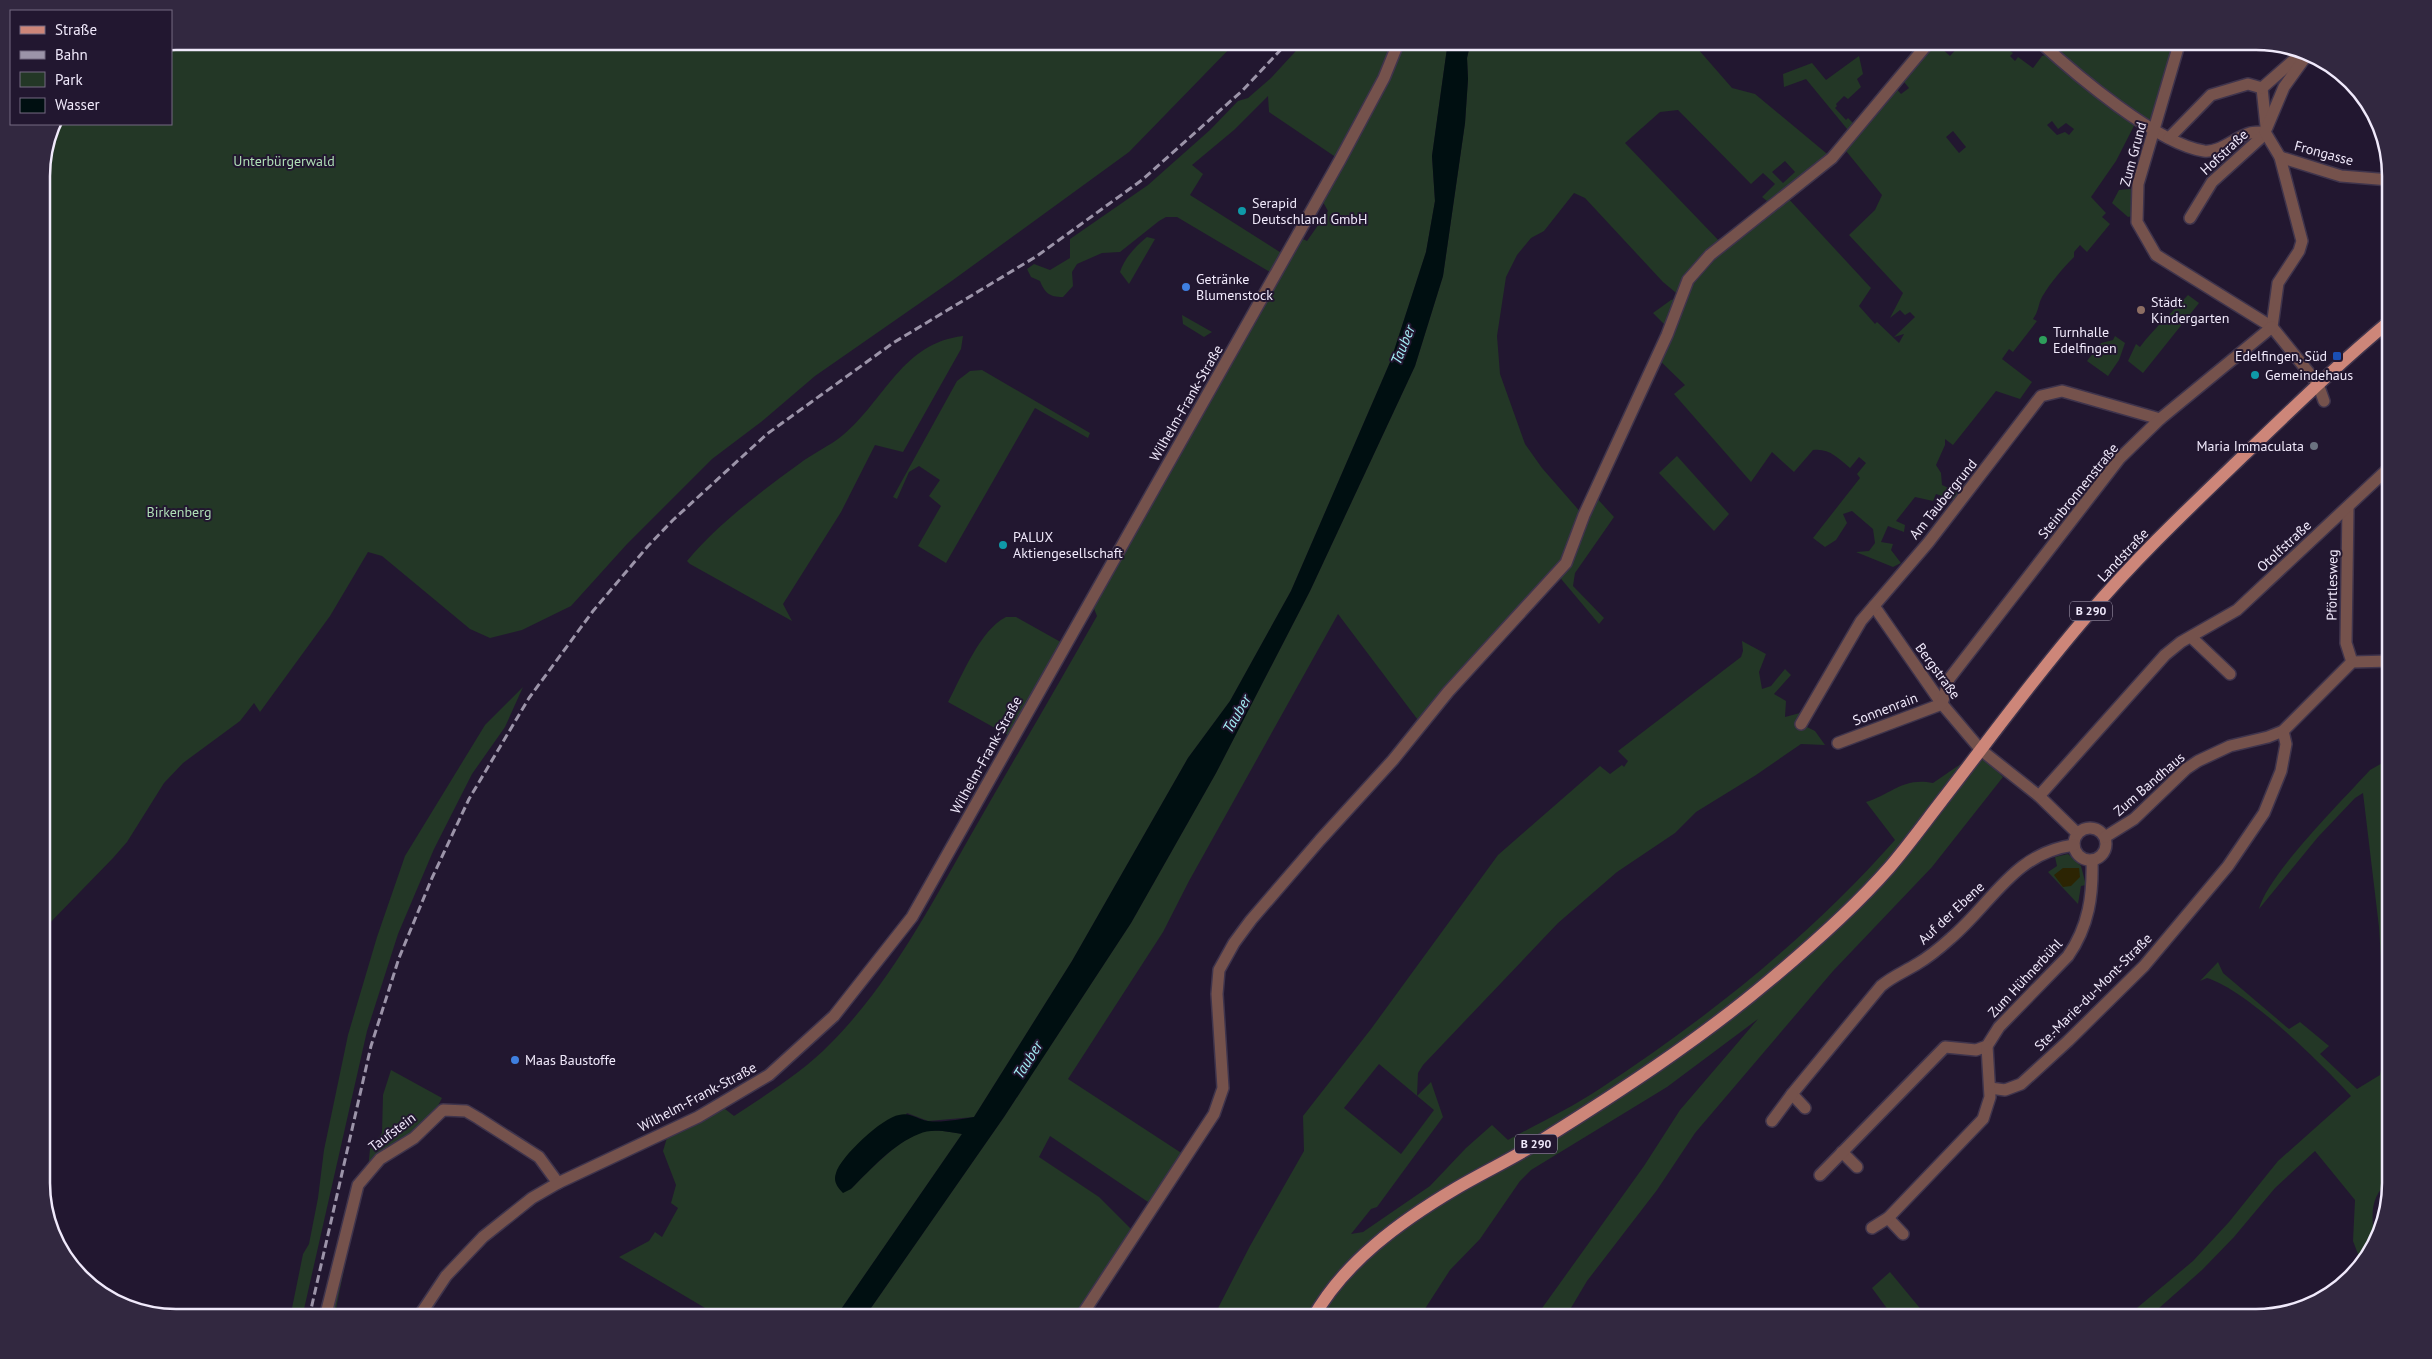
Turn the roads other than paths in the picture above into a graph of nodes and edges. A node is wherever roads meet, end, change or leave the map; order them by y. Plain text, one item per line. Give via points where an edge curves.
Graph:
1 (1395, 50) edge
2 (1922, 50) edge
3 (2050, 50) edge
4 (2177, 50) edge
5 (2298, 58) edge
6 (2303, 60) edge
7 (2262, 88) junction
8 (2155, 130) junction
9 (2266, 131) junction
10 (2169, 138) junction
11 (2280, 157) junction
12 (2382, 179) edge
13 (2190, 218) dead end
14 (2272, 327) junction
15 (2382, 327) edge
16 (2318, 384) junction
17 (2324, 401) dead end
18 (2160, 419) junction
19 (2382, 474) edge
20 (2348, 507) junction
21 (1874, 606) junction
22 (2192, 637) junction
23 (2352, 662) junction
24 (2382, 662) edge
25 (2230, 674) dead end
26 (1942, 704) junction
27 (1801, 724) dead end
28 (2283, 731) junction
29 (1838, 743) dead end
30 (1981, 750) junction
31 (2038, 796) junction
32 (2077, 833) junction
33 (2105, 837) junction
34 (2074, 845) junction
35 (2092, 860) junction
36 (1987, 1046) junction
37 (1990, 1088) junction
38 (1792, 1094) junction
39 (1806, 1108) dead end
40 (1772, 1121) dead end
41 (1842, 1152) junction
42 (1857, 1167) dead end
43 (1820, 1175) dead end
44 (558, 1184) junction
45 (1888, 1218) junction
46 (1872, 1228) dead end
47 (1903, 1234) dead end
48 (327, 1309) edge
49 (424, 1309) edge
50 (1086, 1309) edge
51 (1318, 1309) edge

1 - 44 street, Wilhelm-Frank-Straße via 1340,160 912,917 834,1016 770,1075 698,1117
2 - 50 street via 1832,158 1710,255 1688,280 1566,562 1448,692 1234,944 1219,970 1217,994 1222,1097
3 - 8 street via 2112,101
4 - 8 street, Zum Grund
5 - 7 street
6 - 9 street via 2284,87
7 - 9 street
7 - 10 street via 2248,84 2211,96
8 - 10 street
8 - 14 street, Zum Grund via 2138,184 2137,222 2156,255
9 - 10 street via 2249,133 2212,151
9 - 11 street
9 - 13 street, Hofstraße via 2212,182
11 - 12 street, Frongasse via 2341,176
11 - 14 street via 2302,242 2278,283
14 - 16 street, Zum Grund
14 - 18 street, Steinbronnenstraße
15 - 16 main road, Landstraße / B 290
16 - 17 street
16 - 30 main road, Landstraße / B 290 via 2146,550 2087,616
18 - 21 street, Am Taubergrund via 2062,391 2041,396 1934,536
18 - 26 street, Steinbronnenstraße via 2120,458 1949,679
19 - 20 street, Otolfstraße
20 - 22 street, Otolfstraße via 2237,610
20 - 23 street, Pförtlesweg via 2346,643
21 - 26 street, Bergstraße
21 - 27 street, Am Taubergrund via 1861,622
22 - 25 street
22 - 31 street, Otolfstraße via 2165,654
23 - 24 street
23 - 28 street, Zum Bandhaus
26 - 29 street, Sonnenrain
26 - 30 street, Bergstraße
28 - 33 street, Zum Bandhaus via 2230,746 2198,761 2134,819
28 - 37 street, Ste.-Marie-du-Mont-Straße via 2286,744 2281,771 2264,813 2228,866 2144,966 2068,1041 2021,1084 2006,1090
30 - 31 street
30 - 51 main road, Landstraße / B 290 via 1893,864 1860,900 1743,1002 1617,1092 1535,1145 1455,1189 1390,1233 1342,1277
31 - 32 street
32 - 33 street via 2092,827
32 - 34 street
33 - 35 street via 2104,852
34 - 35 street via 2080,856
34 - 38 street, Auf der Ebene via 2042,854 2011,874 1952,938 1918,964 1893,976
35 - 36 street, Zum Hühnerbühl via 2090,908 2077,943 1999,1027
36 - 37 street
36 - 41 street via 1976,1050 1946,1047
37 - 45 street via 1983,1119
38 - 39 street
38 - 40 street, Auf der Ebene
41 - 42 street
41 - 43 street
44 - 48 street, Taufstein via 539,1157 466,1111 443,1110 414,1138 380,1159 358,1184
44 - 49 street, Wilhelm-Frank-Straße via 532,1198 483,1237 446,1276
45 - 46 street
45 - 47 street

